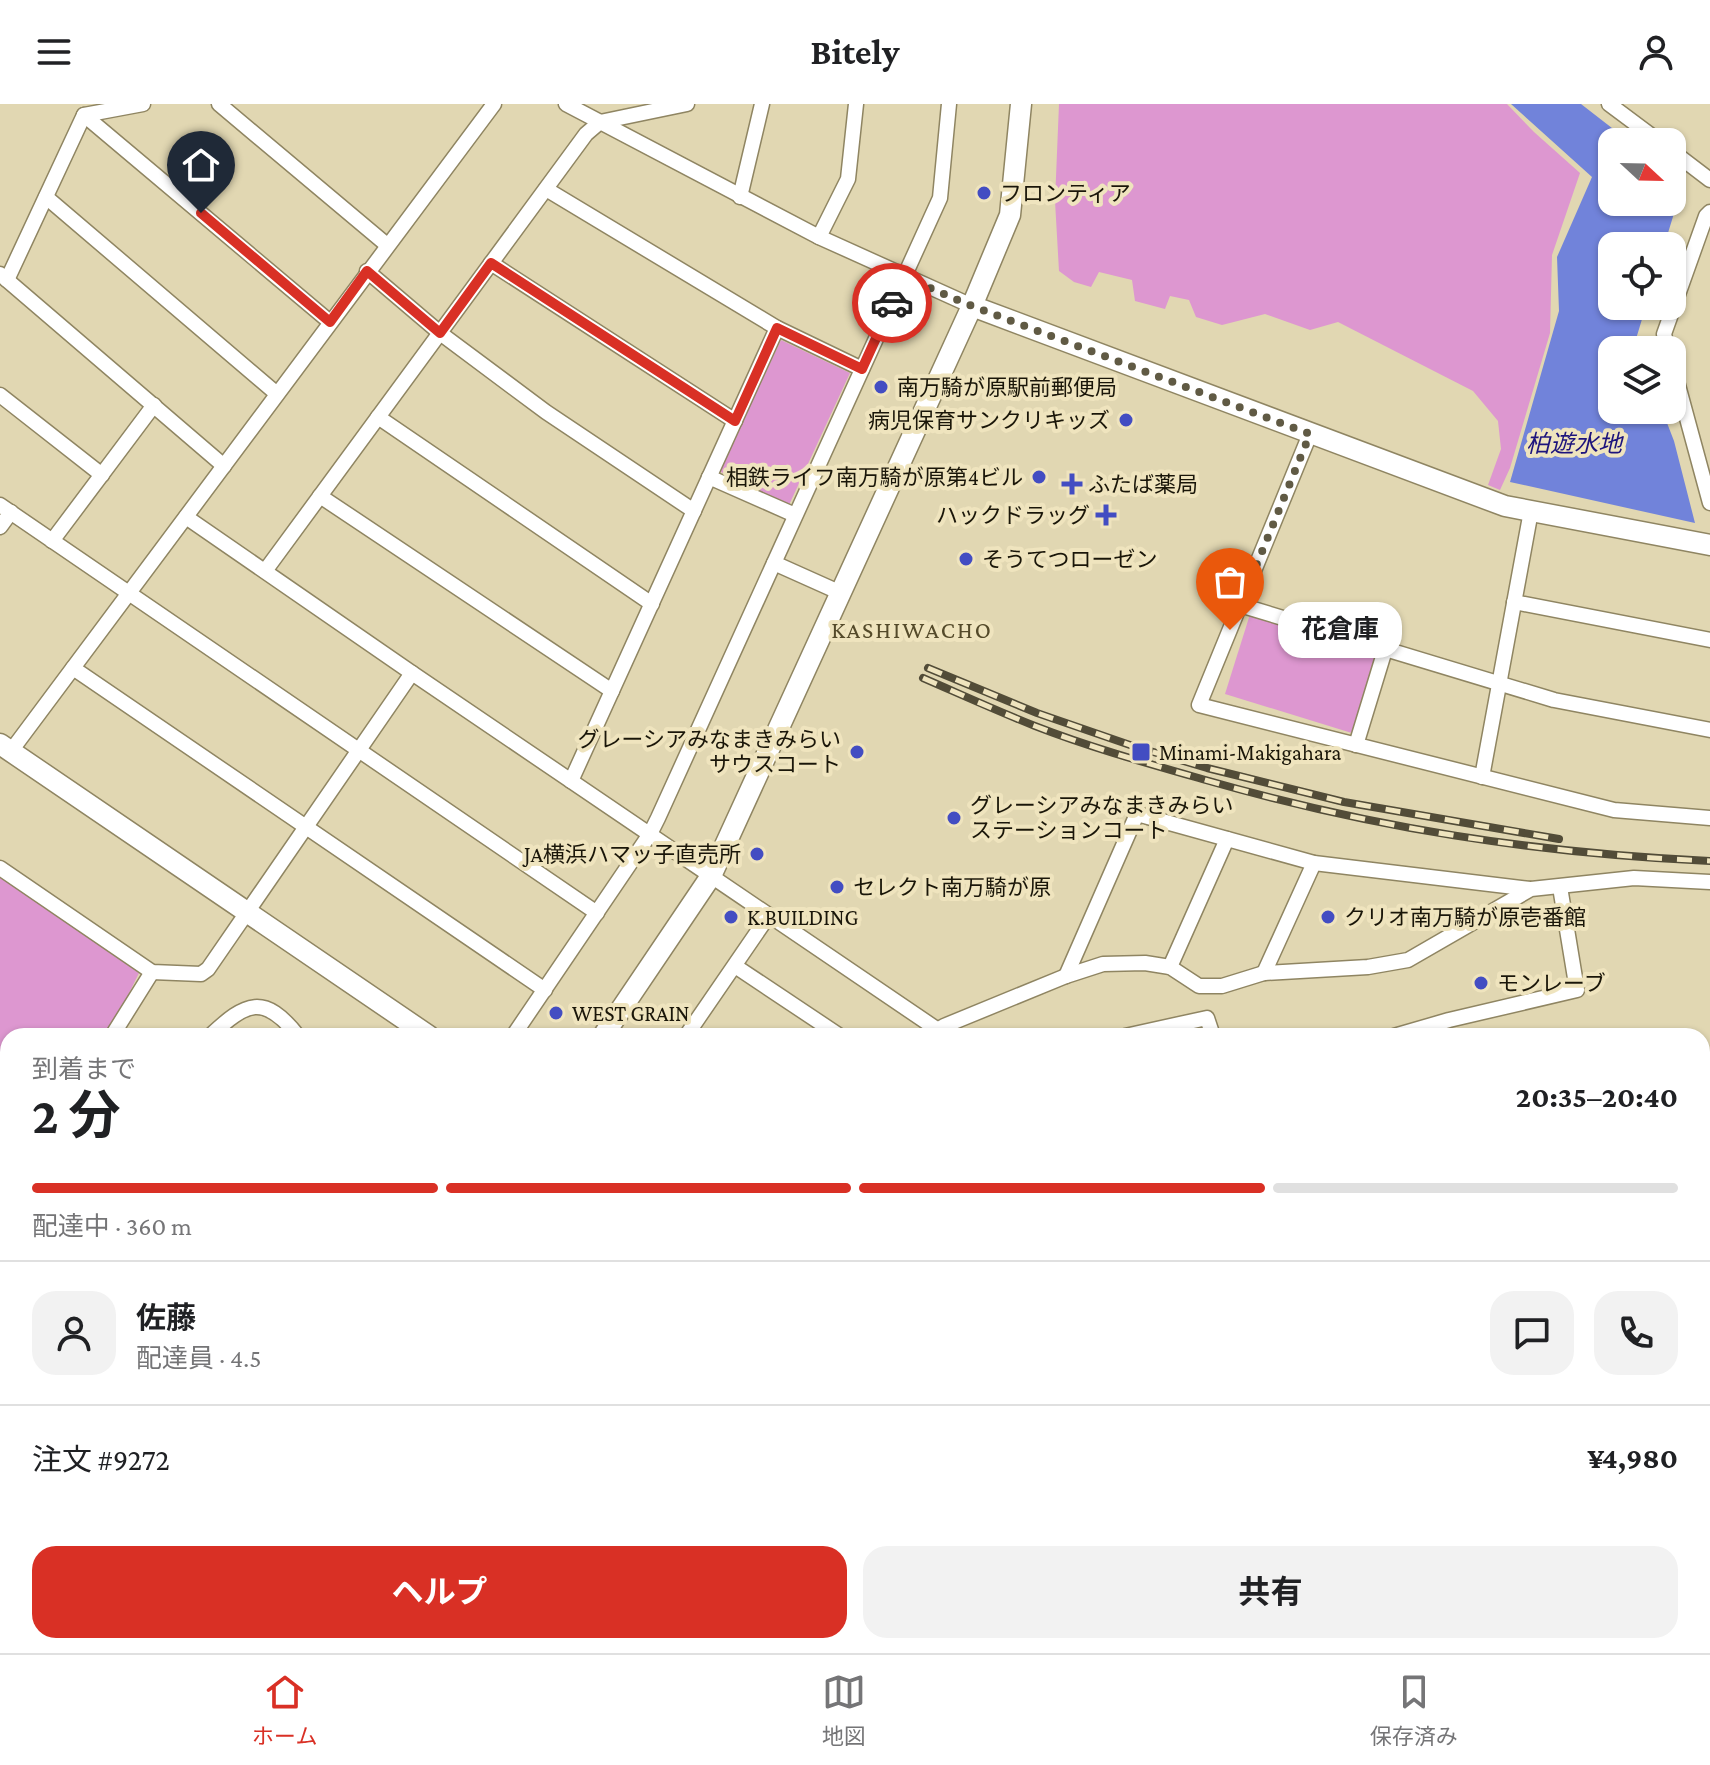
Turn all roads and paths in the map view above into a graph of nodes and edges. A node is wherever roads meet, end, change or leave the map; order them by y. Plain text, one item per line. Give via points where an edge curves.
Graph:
1 (143, 104) edge
2 (219, 104) edge
3 (494, 104) edge
4 (566, 104) edge
5 (687, 104) edge
6 (762, 104) edge
7 (856, 104) edge
8 (949, 104) edge
9 (1021, 104) edge
10 (1609, 104) edge
11 (84, 115) junction
12 (600, 122) junction
13 (1641, 128) edge
14 (1686, 162) edge
15 (1710, 180) edge
16 (546, 189) junction
17 (46, 197) junction
18 (740, 197) junction
19 (1710, 212) edge
20 (819, 237) junction
21 (387, 245) junction
22 (491, 263) junction
23 (367, 271) junction
24 (4, 277) edge
25 (904, 277) junction
26 (972, 306) junction
27 (330, 322) junction
28 (777, 328) junction
29 (440, 333) junction
30 (1664, 336) edge
31 (862, 369) junction
32 (277, 394) junction
33 (0, 395) edge
34 (154, 405) junction
35 (1686, 415) edge
36 (378, 417) junction
37 (735, 421) junction
38 (1310, 434) junction
39 (224, 466) junction
40 (102, 475) junction
41 (709, 477) junction
42 (320, 496) junction
43 (1710, 503) edge
44 (6, 509) edge
45 (694, 511) junction
46 (1531, 511) junction
47 (795, 515) junction
48 (186, 517) junction
49 (0, 527) edge
50 (52, 541) junction
51 (1710, 545) edge
52 (774, 563) junction
53 (265, 571) junction
54 (128, 593) junction
55 (841, 593) junction
56 (1514, 602) junction
57 (652, 604) junction
58 (1240, 605) junction
59 (1710, 640) edge
60 (1385, 650) junction
61 (73, 668) junction
62 (412, 673) junction
63 (1499, 683) junction
64 (612, 691) junction
65 (1710, 730) edge
66 (1356, 745) junction
67 (5, 748) edge
68 (359, 749) junction
69 (1482, 777) junction
70 (571, 781) junction
71 (1710, 818) edge
72 (305, 827) junction
73 (650, 834) junction
74 (1227, 839) junction
75 (1314, 863) junction
76 (0, 868) edge
77 (711, 876) junction
78 (1710, 882) edge
79 (1560, 887) junction
80 (1531, 889) junction
81 (248, 912) junction
82 (597, 913) junction
83 (769, 915) junction
84 (735, 966) junction
85 (1170, 967) junction
86 (152, 972) junction
87 (1264, 973) junction
88 (1066, 976) junction
89 (545, 990) junction
90 (117, 1028) edge
91 (218, 1028) edge
92 (292, 1028) edge
93 (417, 1028) edge
94 (519, 1028) edge
95 (608, 1028) edge
96 (692, 1028) edge
97 (828, 1028) edge
98 (933, 1028) edge
99 (948, 1028) edge
100 (1161, 1028) edge
101 (1210, 1028) edge
102 (1422, 1028) edge

1 - 11 street
2 - 21 street
3 - 21 street
4 - 12 street
5 - 12 street
6 - 18 street
7 - 20 street via 848,179
8 - 25 street via 940,198
9 - 26 street via 1010,215
10 - 13 street
11 - 17 street
11 - 27 street
12 - 16 street
12 - 18 street
14 - 15 street
16 - 22 street
16 - 28 street
17 - 24 street
17 - 32 street
18 - 20 street
19 - 30 street
20 - 25 street
21 - 23 street
22 - 29 street
22 - 37 street
23 - 27 street
23 - 29 street
24 - 34 street
25 - 26 street
25 - 31 street
26 - 38 street
26 - 55 street
27 - 32 street
28 - 31 street
28 - 37 street
29 - 36 street
29 - 45 street
31 - 47 street
32 - 39 street
33 - 40 street
34 - 39 street
34 - 40 street
35 - 43 street
36 - 42 street
36 - 57 street
37 - 41 street
38 - 46 street
38 - 58 street
39 - 48 street
40 - 50 street
41 - 45 street
41 - 47 street
42 - 53 street
42 - 64 street
44 - 49 street
44 - 50 street
45 - 57 street
46 - 51 street
46 - 56 street
47 - 52 street
48 - 53 street
48 - 54 street
50 - 54 street
52 - 55 street
52 - 73 street
53 - 62 street
54 - 61 street
54 - 68 street
55 - 77 street
56 - 59 street
56 - 63 street
57 - 64 street
58 - 60 street
58 - 66 street via 1199,705
60 - 63 street
60 - 66 street
61 - 67 street
61 - 72 street
62 - 68 street
62 - 70 street
63 - 65 street via 1554,700
63 - 69 street
64 - 70 street
66 - 69 street
67 - 81 street
68 - 72 street
68 - 82 street
69 - 71 street via 1614,810
70 - 73 street
72 - 81 street
72 - 89 street
73 - 77 street
73 - 82 street
74 - 75 street
74 - 85 street
74 - 88 street via 1137,814
75 - 80 street
75 - 87 street
76 - 86 street
77 - 83 street
77 - 95 street
78 - 79 street via 1634,878
79 - 80 street
79 - 102 street via 1577,990
80 - 87 street via 1408,960
81 - 86 street via 201,974
81 - 93 street
82 - 89 street
83 - 84 street
83 - 98 street
84 - 96 street
84 - 97 street
85 - 87 street via 1199,986 1222,986
85 - 88 street via 1103,964
86 - 90 street
88 - 99 street
89 - 94 street
91 - 92 street via 251,1008 267,1008
100 - 101 street via 1207,1018

